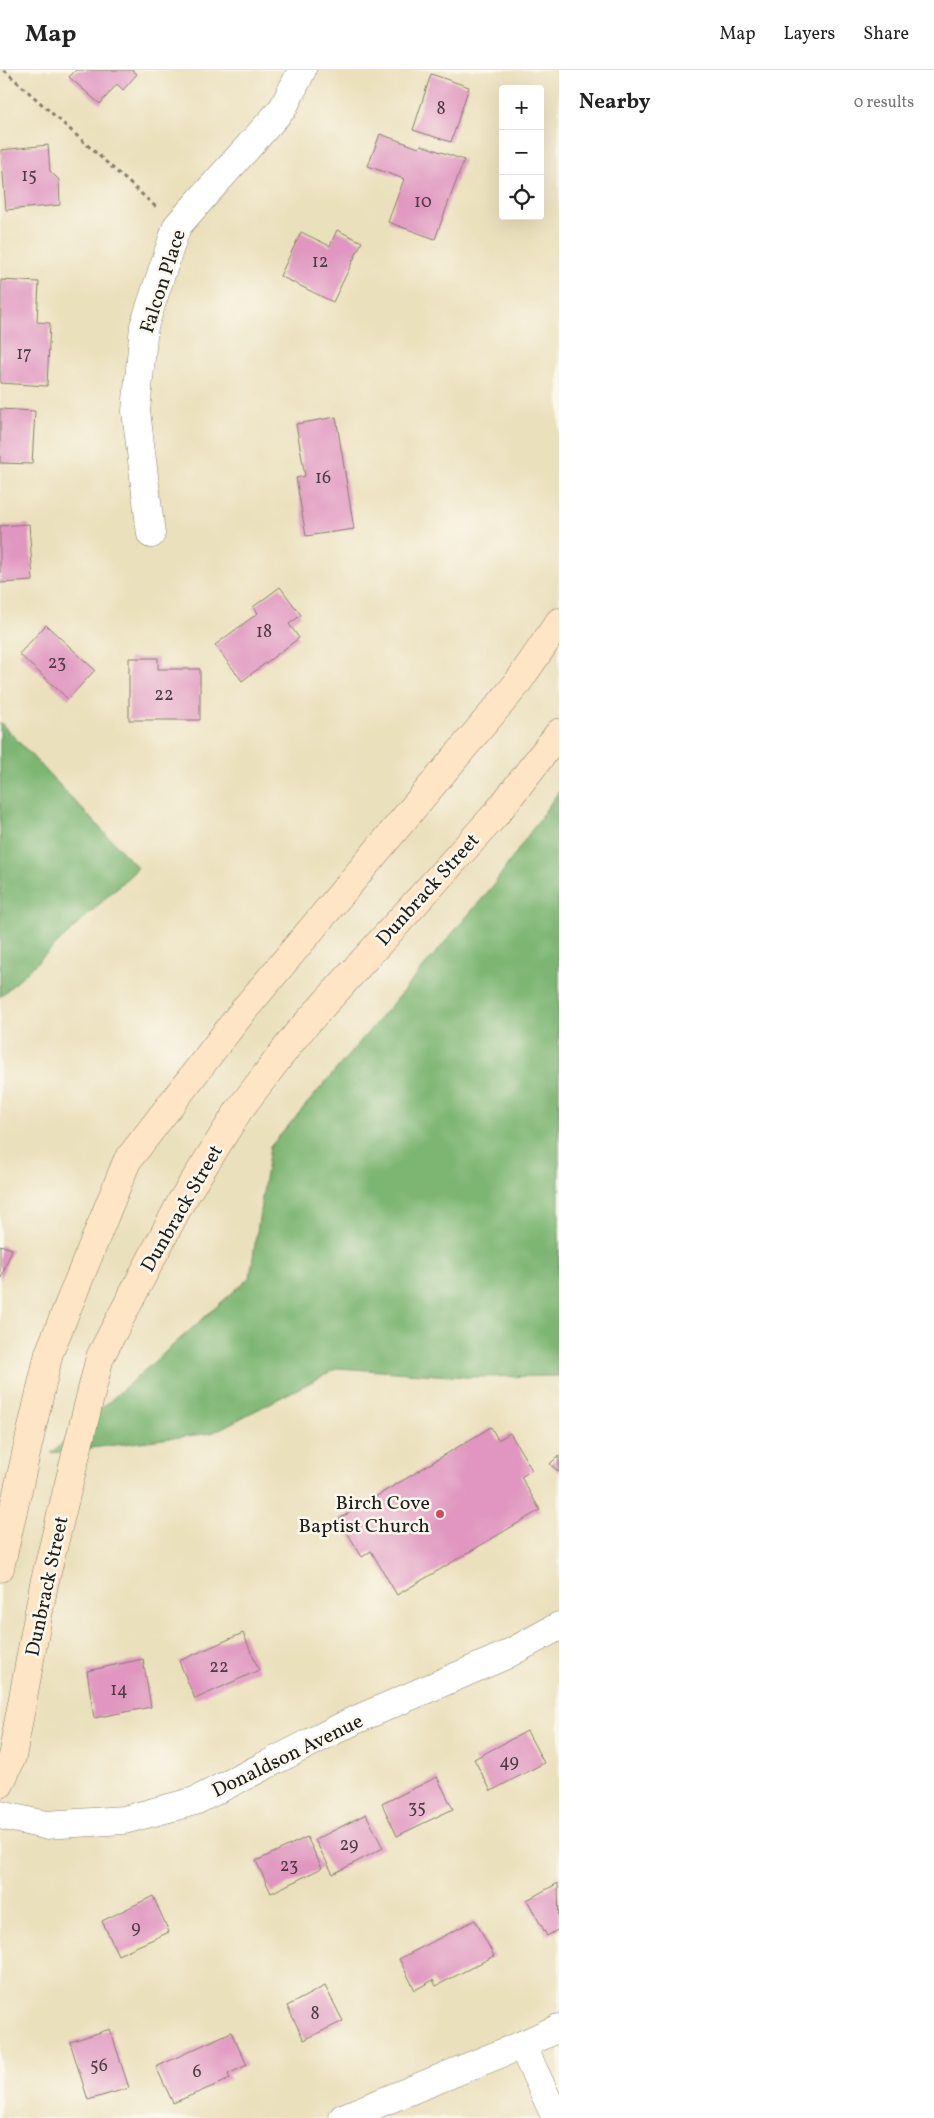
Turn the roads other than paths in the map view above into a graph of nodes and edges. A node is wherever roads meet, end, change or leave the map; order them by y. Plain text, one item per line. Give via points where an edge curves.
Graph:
1 (302, 70) edge
2 (151, 534) dead end
3 (559, 622) edge
4 (559, 733) edge
5 (0, 1568) edge
6 (559, 1626) edge
7 (0, 1784) edge
8 (0, 1814) edge
9 (559, 2028) edge
10 (522, 2045) junction
11 (342, 2118) edge
12 (556, 2118) edge

1 - 2 street, Falcon Place via 283,108 177,226 144,326 136,411
3 - 5 main road via 516,685 243,1011 127,1161 49,1353
4 - 7 main road, Dunbrack Street via 496,814 297,1034 239,1110 181,1202 100,1357 44,1584 12,1757
6 - 8 street, Donaldson Avenue via 504,1656 353,1721 195,1801 124,1820 45,1824
9 - 10 street
10 - 11 street
10 - 12 street

